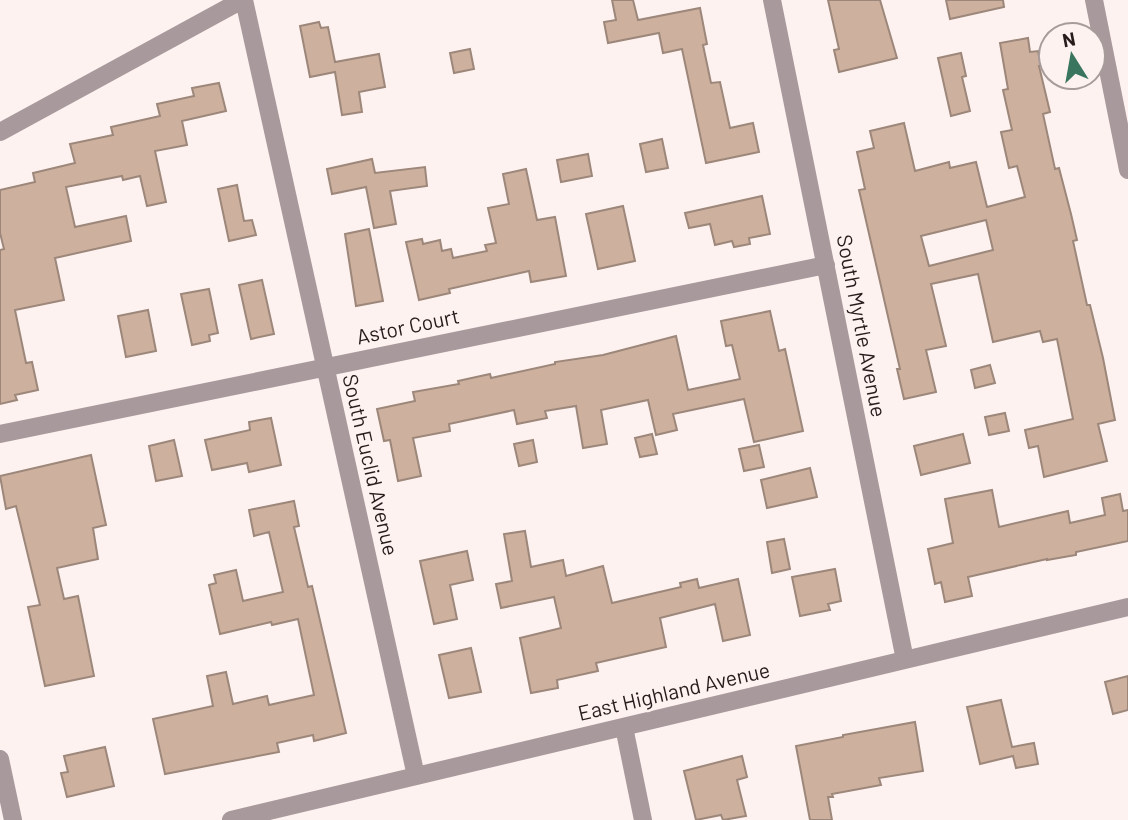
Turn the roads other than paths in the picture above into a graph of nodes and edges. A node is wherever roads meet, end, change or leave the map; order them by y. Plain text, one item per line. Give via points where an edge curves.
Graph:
1 (243, 0) edge
2 (772, 0) edge
3 (1094, 0) edge
4 (0, 132) edge
5 (1128, 170) edge
6 (826, 265) junction
7 (326, 368) junction
8 (0, 434) edge
9 (1128, 607) edge
10 (905, 660) junction
11 (624, 727) junction
12 (0, 759) edge
13 (416, 776) junction
14 (13, 820) edge
15 (231, 820) edge
16 (643, 820) edge

1 - 4 street
1 - 7 street, South Euclid Avenue
2 - 6 street, South Myrtle Avenue
3 - 5 street
6 - 7 street, Astor Court
6 - 10 street, South Myrtle Avenue
7 - 8 street, Astor Court
7 - 13 street, South Euclid Avenue
9 - 10 street, East Highland Avenue
10 - 11 street, East Highland Avenue
11 - 13 street, East Highland Avenue
11 - 16 street
12 - 14 street
13 - 15 street, East Highland Avenue

